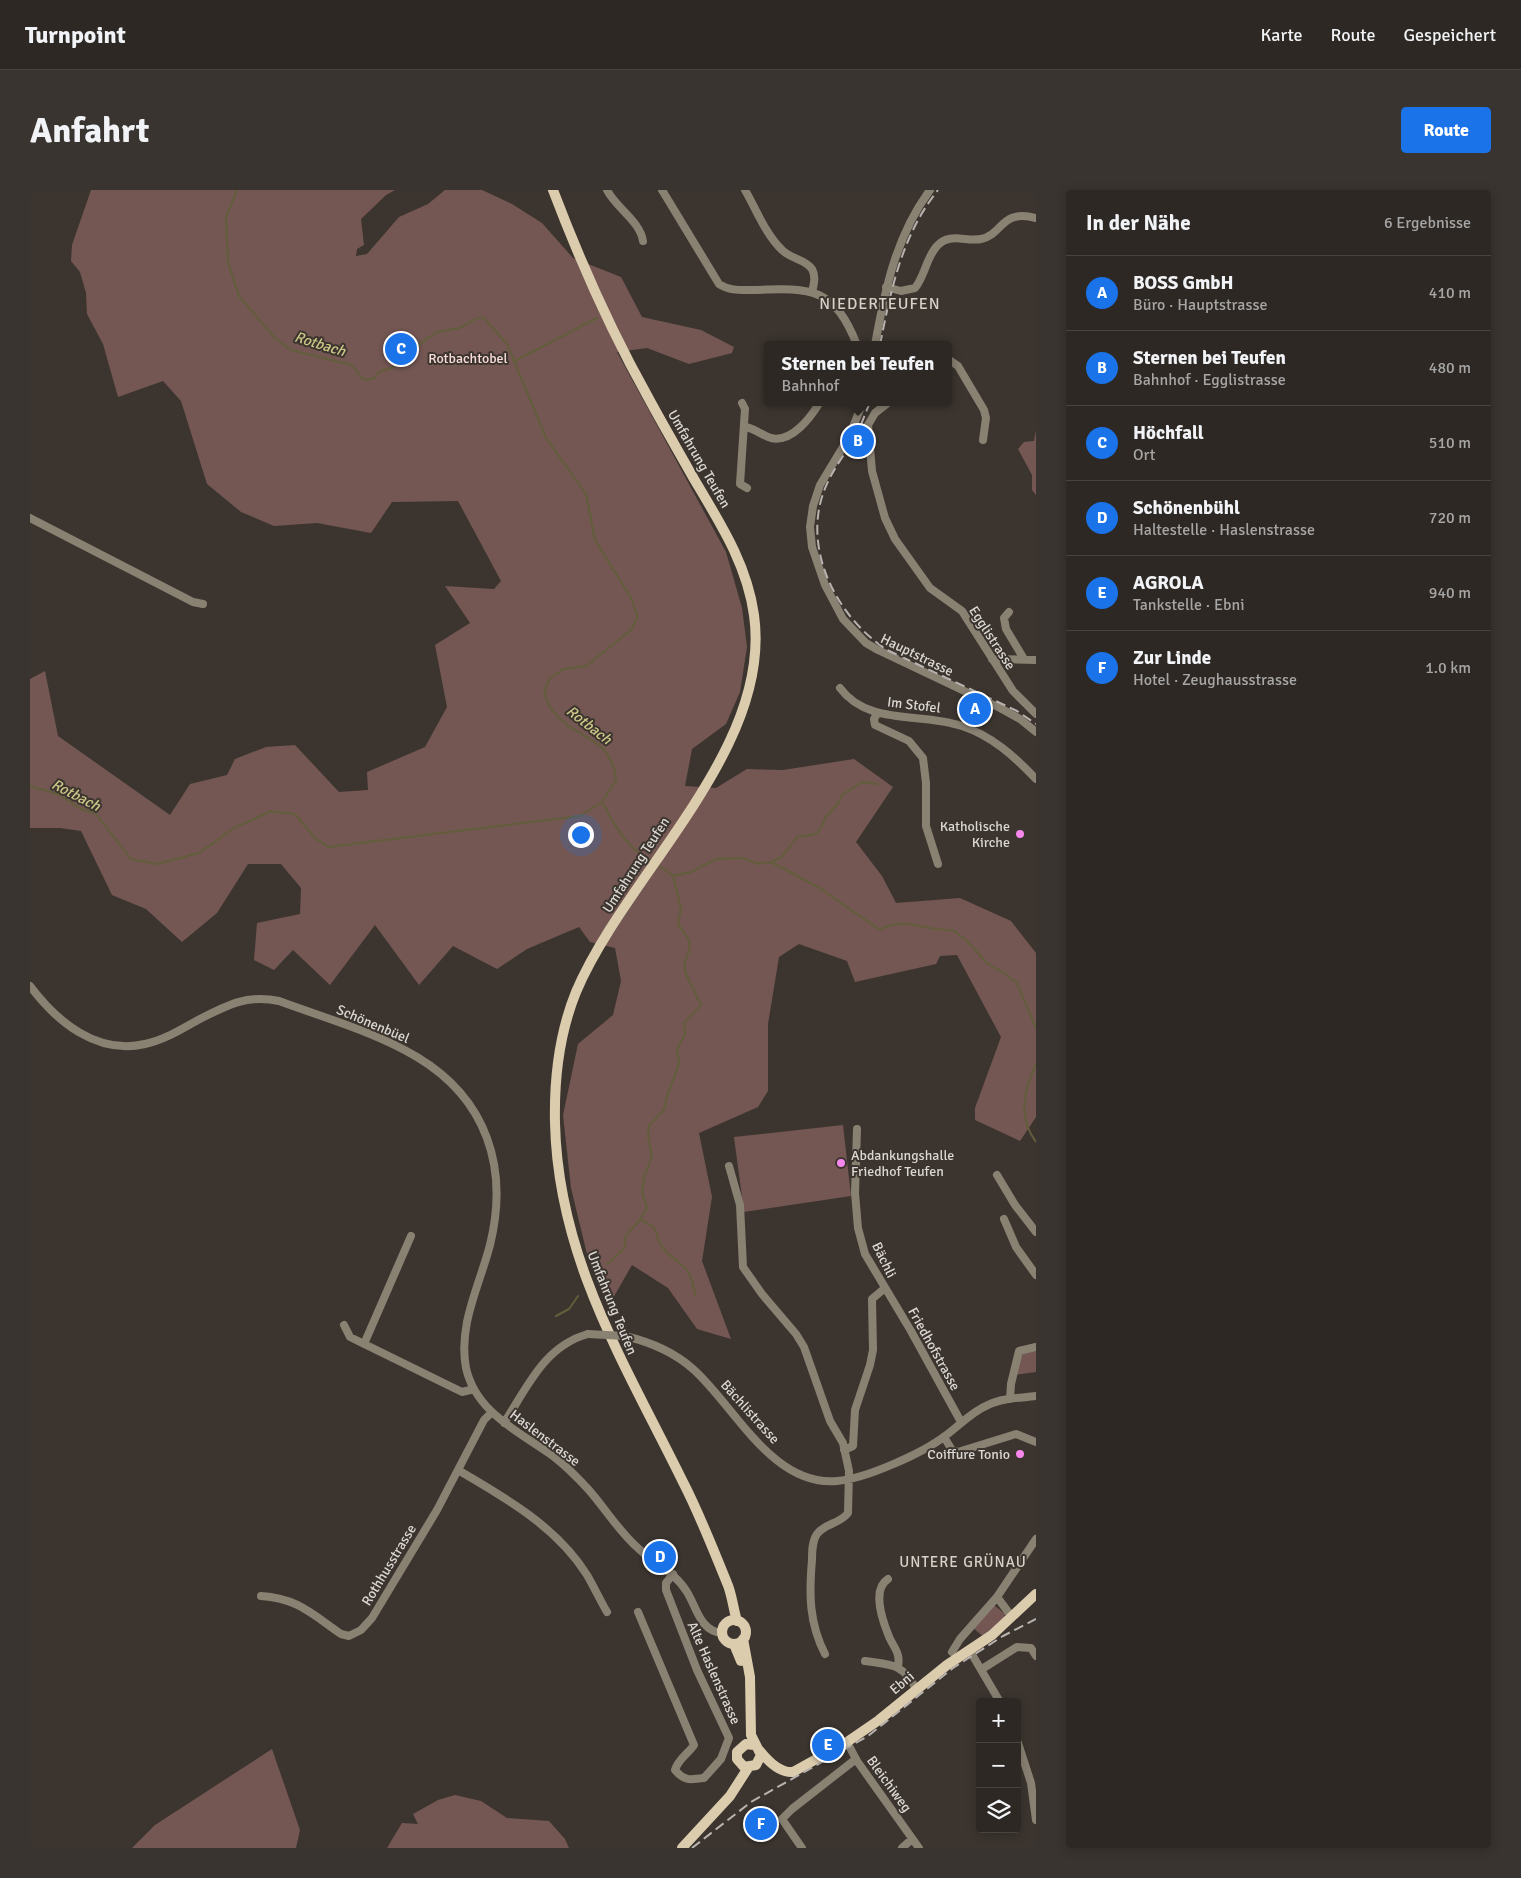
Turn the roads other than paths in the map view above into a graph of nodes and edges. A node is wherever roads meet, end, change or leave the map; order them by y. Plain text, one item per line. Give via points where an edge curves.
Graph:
1 (552, 190) edge
2 (607, 190) edge
3 (662, 190) edge
4 (745, 190) edge
5 (930, 190) edge
6 (1036, 218) edge
7 (643, 242) dead end
8 (886, 287) junction
9 (812, 292) junction
10 (855, 341) edge
11 (876, 341) edge
12 (952, 362) edge
13 (742, 403) dead end
14 (817, 406) edge
15 (862, 406) edge
16 (884, 406) edge
17 (857, 420) junction
18 (868, 425) junction
19 (745, 427) junction
20 (983, 440) dead end
21 (747, 488) dead end
22 (30, 518) edge
23 (203, 604) dead end
24 (1009, 612) dead end
25 (992, 658) junction
26 (1024, 658) junction
27 (1036, 660) edge
28 (840, 688) dead end
29 (877, 714) junction
30 (1036, 714) edge
31 (1036, 732) edge
32 (1036, 779) edge
33 (938, 864) dead end
34 (30, 986) edge
35 (857, 1129) dead end
36 (729, 1166) dead end
37 (997, 1175) dead end
38 (1004, 1219) dead end
39 (1036, 1232) edge
40 (411, 1236) dead end
41 (490, 1245) joint
42 (1036, 1276) edge
43 (885, 1288) junction
44 (344, 1325) dead end
45 (364, 1344) junction
46 (1036, 1347) edge
47 (474, 1389) junction
48 (1036, 1396) edge
49 (1010, 1399) junction
50 (492, 1412) junction
51 (961, 1422) junction
52 (504, 1423) junction
53 (944, 1437) junction
54 (1036, 1442) edge
55 (844, 1450) junction
56 (458, 1470) junction
57 (848, 1479) junction
58 (1036, 1539) edge
59 (721, 1573) junction
60 (673, 1574) junction
61 (888, 1579) dead end
62 (1036, 1594) edge
63 (261, 1596) dead end
64 (997, 1596) junction
65 (607, 1612) dead end
66 (638, 1612) dead end
67 (1012, 1616) junction
68 (737, 1621) junction
69 (724, 1628) junction
70 (739, 1641) junction
71 (970, 1650) junction
72 (952, 1652) dead end
73 (825, 1654) dead end
74 (1036, 1656) edge
75 (865, 1661) dead end
76 (898, 1666) junction
77 (982, 1669) junction
78 (916, 1689) junction
79 (998, 1698) edge
80 (847, 1742) junction
81 (1018, 1743) edge
82 (742, 1746) junction
83 (757, 1748) junction
84 (856, 1759) junction
85 (747, 1765) junction
86 (776, 1766) junction
87 (1036, 1820) edge
88 (912, 1839) junction
89 (682, 1848) edge
90 (802, 1848) edge
91 (902, 1848) edge
92 (918, 1848) edge

1 - 59 main road, Umfahrung Teufen via 582,262 638,379 738,559 750,595 755,625 756,654 751,684 740,717 722,756 602,942 577,989 562,1035 556,1083 557,1148 567,1217 580,1263 621,1361 685,1484
2 - 7 street via 639,229
3 - 9 street via 724,287
4 - 9 street via 782,251 813,270
5 - 8 street via 901,238
6 - 8 street via 1009,218 980,239 943,241 932,254 915,288 902,291
8 - 11 street
9 - 10 street via 839,309
12 - 20 street via 958,366 984,410
13 - 19 street
14 - 19 street via 808,421 786,436 773,438
15 - 17 street, Hauptstrasse
16 - 18 street
17 - 18 street
17 - 31 street, Hauptstrasse via 820,485 811,518 815,560 835,608 856,634 878,650 1000,708
18 - 25 street, Egglistrasse via 872,471 885,518 895,539 930,588 962,611
19 - 21 street via 740,484
22 - 23 street via 193,602
24 - 26 street via 1004,618 1006,629
25 - 26 street
25 - 30 street, Egglistrasse via 1013,691
26 - 27 street
28 - 29 street, Im Stofel via 855,704
29 - 32 street, Im Stofel via 941,720 976,731 1006,749
29 - 33 street via 875,725 909,741 923,758 926,826
34 - 41 street, Schönenbüel via 68,1025 113,1046 128,1047 158,1040 236,1001 261,998 279,1001 378,1038 416,1057 452,1084 484,1129 498,1188
35 - 43 street, Bächli via 855,1193 858,1228 865,1254
36 - 55 street via 740,1206 744,1266 804,1347 830,1422
37 - 39 street
38 - 42 street via 1016,1247
40 - 45 street
41 - 47 street, Haslenstrasse via 464,1330 466,1368
43 - 51 street, Friedhofstrasse
43 - 55 street, Bächli via 872,1300 870,1366 855,1410 853,1446
44 - 45 street via 350,1337
45 - 47 street via 462,1392
46 - 49 street via 1019,1351
47 - 50 street, Haslenstrasse
48 - 49 street, Bächlistrasse
49 - 51 street, Bächlistrasse via 984,1406
50 - 52 street, Haslenstrasse
50 - 56 street, Rothhusstrasse via 484,1420
51 - 53 street, Bächlistrasse
52 - 57 street, Bächlistrasse, bridge via 548,1357 567,1341 588,1334 625,1336 661,1348 684,1362 708,1384 759,1443 788,1468 820,1481
52 - 60 street, Haslenstrasse via 567,1467 638,1549
53 - 54 street via 952,1450 958,1452 1016,1434
53 - 57 street, Bächlistrasse via 894,1463
55 - 57 street
56 - 63 street, Rothhusstrasse via 372,1618 360,1630 349,1636 341,1634 292,1601
56 - 65 street via 500,1494 546,1528 586,1574
57 - 73 street via 848,1513 820,1530 813,1543 810,1611
58 - 64 street
59 - 68 main road, Umfahrung Teufen via 727,1581
59 - 69 main road, Umfahrung Teufen via 727,1611
60 - 66 street, Alte Haslenstrasse via 666,1583 666,1590 697,1670 729,1738 720,1759 704,1778 682,1778 675,1770 677,1762 694,1745
60 - 69 street, Haslenstrasse via 688,1593 704,1624 711,1630
61 - 76 street via 878,1593 887,1630 899,1656
62 - 67 main road, Ebni
64 - 67 street
64 - 72 street
67 - 71 main road, Ebni
68 - 69 main road
68 - 70 main road, Umfahrung Teufen via 745,1628
69 - 70 main road via 726,1641
70 - 82 main road via 744,1681 745,1734
70 - 83 main road via 749,1666 750,1724
71 - 77 street
71 - 78 main road, Ebni
74 - 77 street via 1031,1648 1017,1647
75 - 76 street
76 - 78 street via 909,1675
77 - 79 street
78 - 80 main road, Ebni
80 - 84 street, Bleichiweg
80 - 86 main road, Ebni via 793,1772
81 - 87 street via 1030,1783
82 - 83 main road
82 - 85 main road via 737,1752
83 - 85 main road via 760,1759
83 - 86 main road
84 - 88 street, Bleichiweg
84 - 90 street via 782,1819
85 - 86 main road, Ebni
85 - 89 main road via 724,1802
88 - 91 street
88 - 92 street, Bleichiweg

